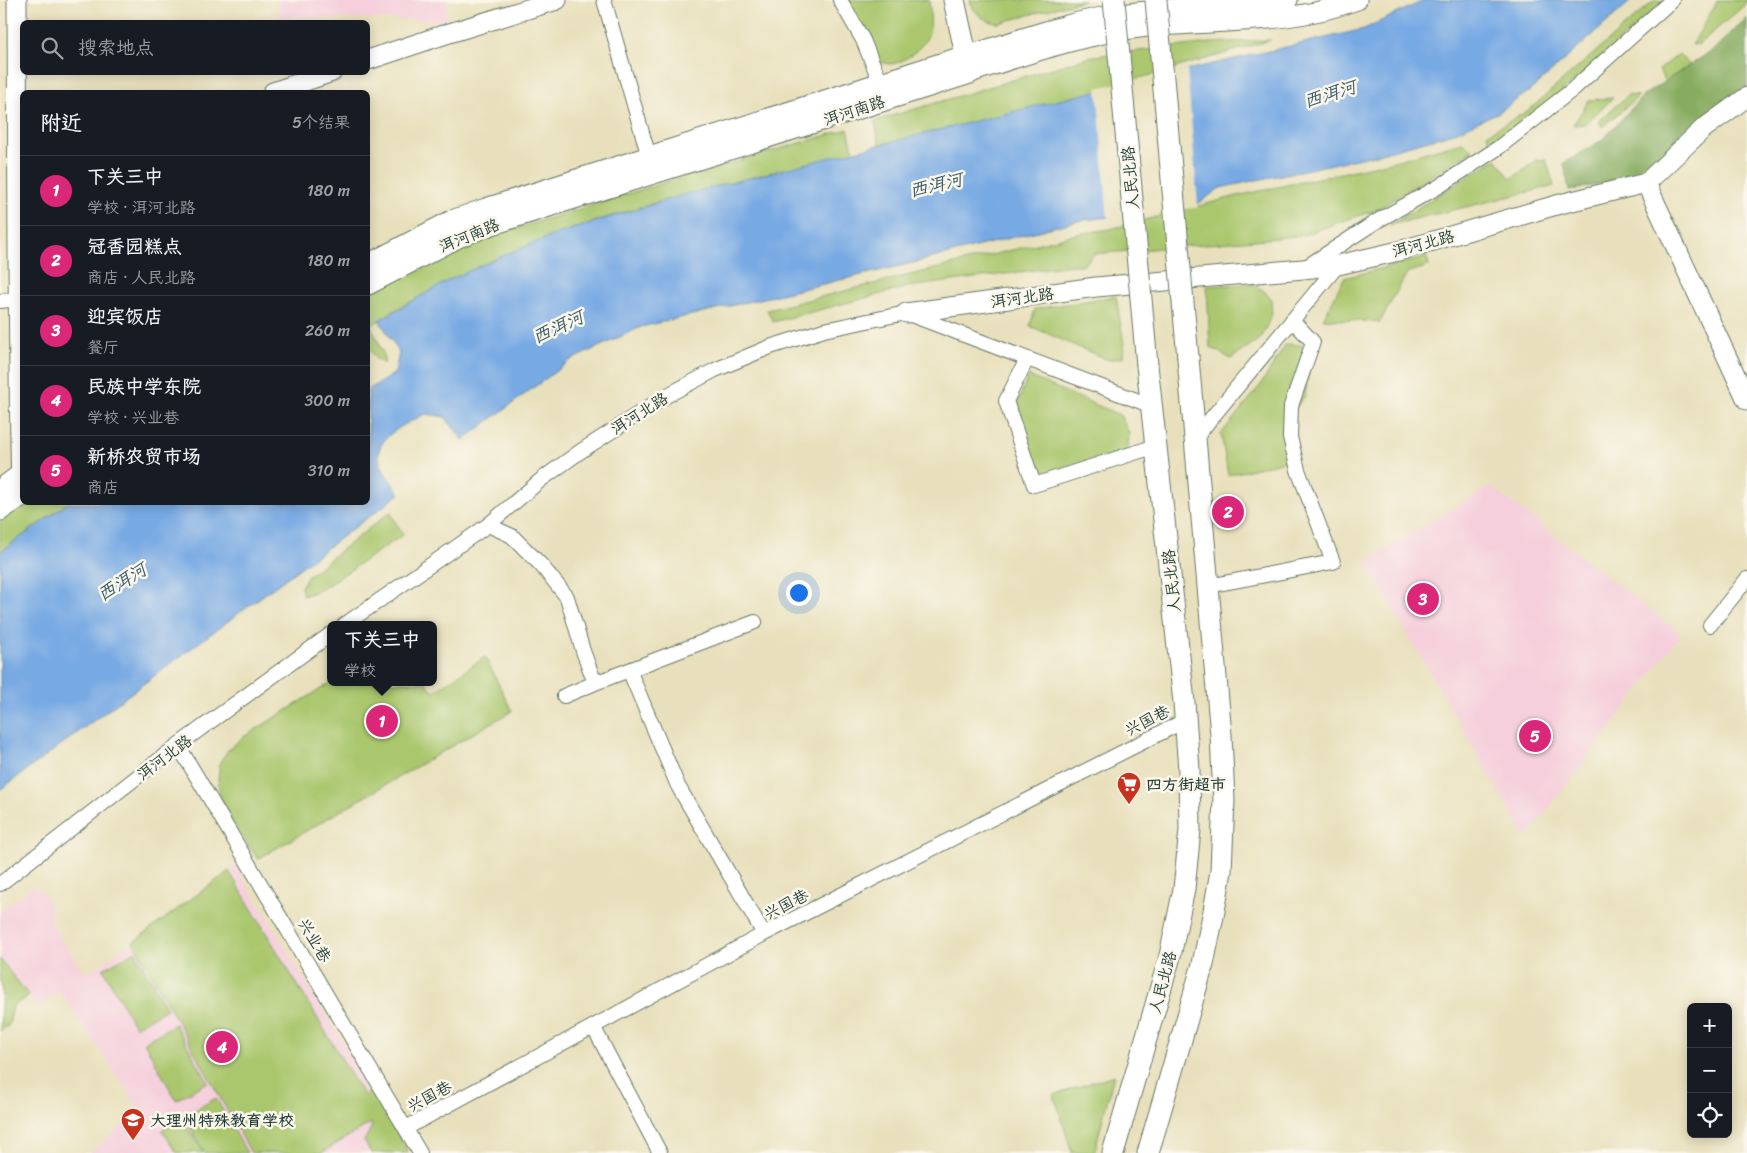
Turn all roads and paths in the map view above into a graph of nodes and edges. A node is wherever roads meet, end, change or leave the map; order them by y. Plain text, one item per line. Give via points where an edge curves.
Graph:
1 (17, 0) edge
2 (557, 0) edge
3 (604, 0) edge
4 (840, 0) edge
5 (940, 0) edge
6 (954, 0) edge
7 (1114, 0) edge
8 (1156, 0) edge
9 (1288, 0) edge
10 (1355, 0) edge
11 (1672, 0) edge
12 (1260, 2) edge
13 (1236, 22) junction
14 (370, 59) edge
15 (961, 67) junction
16 (323, 75) edge
17 (881, 84) junction
18 (279, 90) edge
19 (1747, 97) edge
20 (649, 157) junction
21 (20, 180) edge
22 (1646, 182) junction
23 (20, 248) edge
24 (370, 264) edge
25 (1338, 265) junction
26 (1303, 269) junction
27 (370, 283) edge
28 (14, 294) edge
29 (906, 313) junction
30 (1292, 320) junction
31 (1028, 359) junction
32 (1747, 400) edge
33 (1152, 406) junction
34 (20, 437) edge
35 (1196, 438) junction
36 (1156, 446) junction
37 (20, 485) edge
38 (20, 487) edge
39 (0, 490) edge
40 (0, 510) edge
41 (488, 525) junction
42 (1747, 579) edge
43 (1208, 586) junction
44 (350, 621) edge
45 (755, 622) dead end
46 (1710, 625) dead end
47 (327, 637) edge
48 (629, 670) junction
49 (596, 683) junction
50 (564, 696) dead end
51 (1186, 720) junction
52 (178, 745) junction
53 (0, 884) edge
54 (764, 934) junction
55 (594, 1028) junction
56 (406, 1128) junction
57 (420, 1153) edge
58 (660, 1153) edge
59 (1112, 1153) edge
60 (1148, 1153) edge

1 - 21 street
2 - 14 street
3 - 20 street
4 - 17 street
5 - 15 main road
6 - 15 main road
7 - 33 main road, 人民北路, bridge
8 - 35 main road, bridge
9 - 12 street, 洱河南路
10 - 13 street, 洱河南路 via 1293,16
11 - 26 street via 1571,91 1498,148
12 - 13 street
12 - 15 street, 洱河南路 via 1112,15 1064,26
13 - 15 street, 洱河南路 via 1158,26 1092,36
15 - 17 main road, 洱河南路
15 - 27 main road, 洱河南路 via 492,224 458,237
16 - 18 street
17 - 20 main road, 洱河南路
19 - 22 street, 洱河北路 via 1703,129
20 - 24 main road, 洱河南路 via 460,218
22 - 25 street, 洱河北路
22 - 32 street
23 - 28 street
25 - 26 street, 洱河北路
25 - 30 street
26 - 29 street, 洱河北路 via 1096,287
28 - 34 street
29 - 31 street
29 - 41 street, 洱河北路 via 824,330 770,347 715,370 666,396 581,451
30 - 35 street
30 - 43 street via 1313,342 1291,406 1290,437 1298,470 1333,562
31 - 33 street
31 - 36 street via 1006,401 1034,485
33 - 36 main road, 人民北路
35 - 43 main road
36 - 51 main road, 人民北路
37 - 39 main road
38 - 40 main road
41 - 44 street, 洱河北路
41 - 49 street via 512,536 567,597
42 - 46 street
43 - 60 main road via 1223,769 1221,871 1203,964
45 - 48 street
47 - 52 street, 洱河北路
48 - 49 street
48 - 54 street via 678,786
49 - 50 street
51 - 54 street, 兴国巷
51 - 59 main road, 人民北路 via 1190,815 1181,904 1165,974
52 - 53 street, 洱河北路
52 - 56 street, 兴业巷
54 - 55 street, 兴国巷
55 - 56 street, 兴国巷
55 - 58 street
56 - 57 street, 兴业巷

